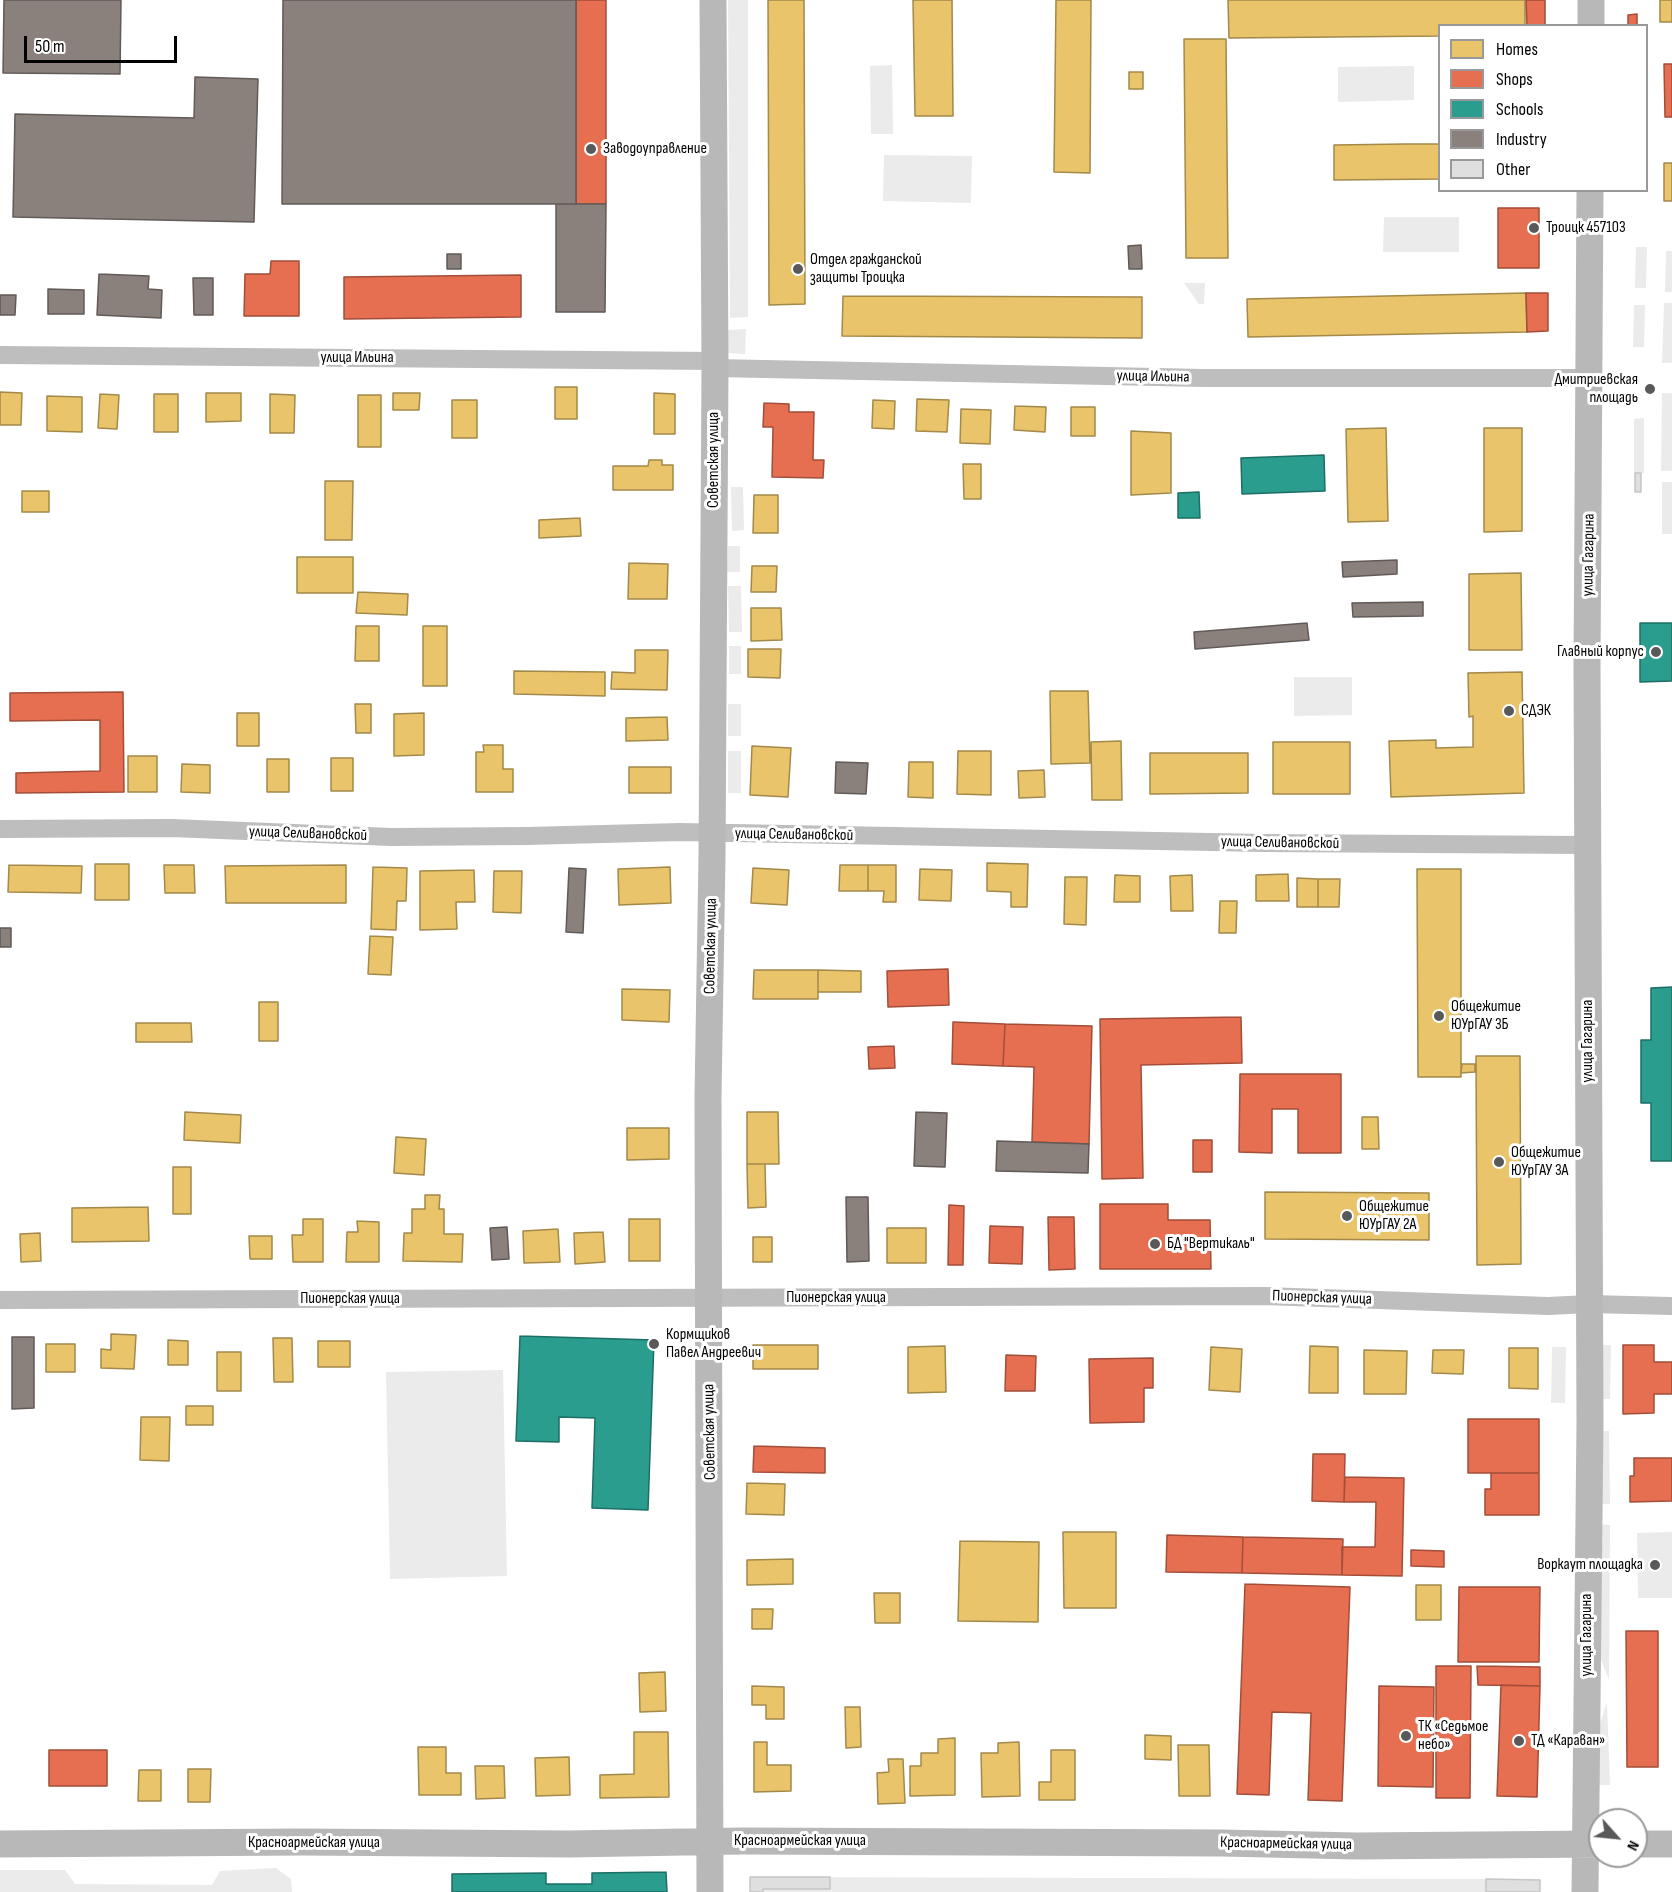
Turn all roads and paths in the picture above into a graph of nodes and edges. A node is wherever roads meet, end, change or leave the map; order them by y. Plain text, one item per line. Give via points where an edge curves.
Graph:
1 (713, 0) edge
2 (1591, 0) edge
3 (1591, 24) edge
4 (1590, 192) edge
5 (0, 355) edge
6 (715, 365) junction
7 (1590, 378) junction
8 (0, 829) edge
9 (712, 833) junction
10 (1588, 845) junction
11 (709, 1298) junction
12 (0, 1300) edge
13 (1589, 1304) junction
14 (1672, 1306) edge
15 (1593, 1808) edge
16 (710, 1841) junction
17 (0, 1844) edge
18 (1588, 1844) edge
19 (1648, 1844) edge
20 (1672, 1844) edge
21 (1589, 1868) edge
22 (710, 1892) edge
23 (1585, 1892) edge

1 - 6 street, Советская улица
2 - 3 street
4 - 7 street, улица Гагарина
5 - 6 street, улица Ильина
6 - 7 street, улица Ильина via 1204,378
6 - 9 street, Советская улица
7 - 10 street, улица Гагарина
8 - 9 street, улица Селивановской via 172,828 391,837
9 - 10 street, улица Селивановской
9 - 11 street, Советская улица
10 - 13 street, улица Гагарина
11 - 12 street, Пионерская улица
11 - 13 street, Пионерская улица via 1265,1296 1548,1306
11 - 16 street, Советская улица
13 - 14 street, Пионерская улица
13 - 15 street, улица Гагарина
16 - 17 street, Красноармейская улица
16 - 18 street, Красноармейская улица
16 - 22 street, Советская улица
19 - 20 street
21 - 23 street, улица Гагарина

